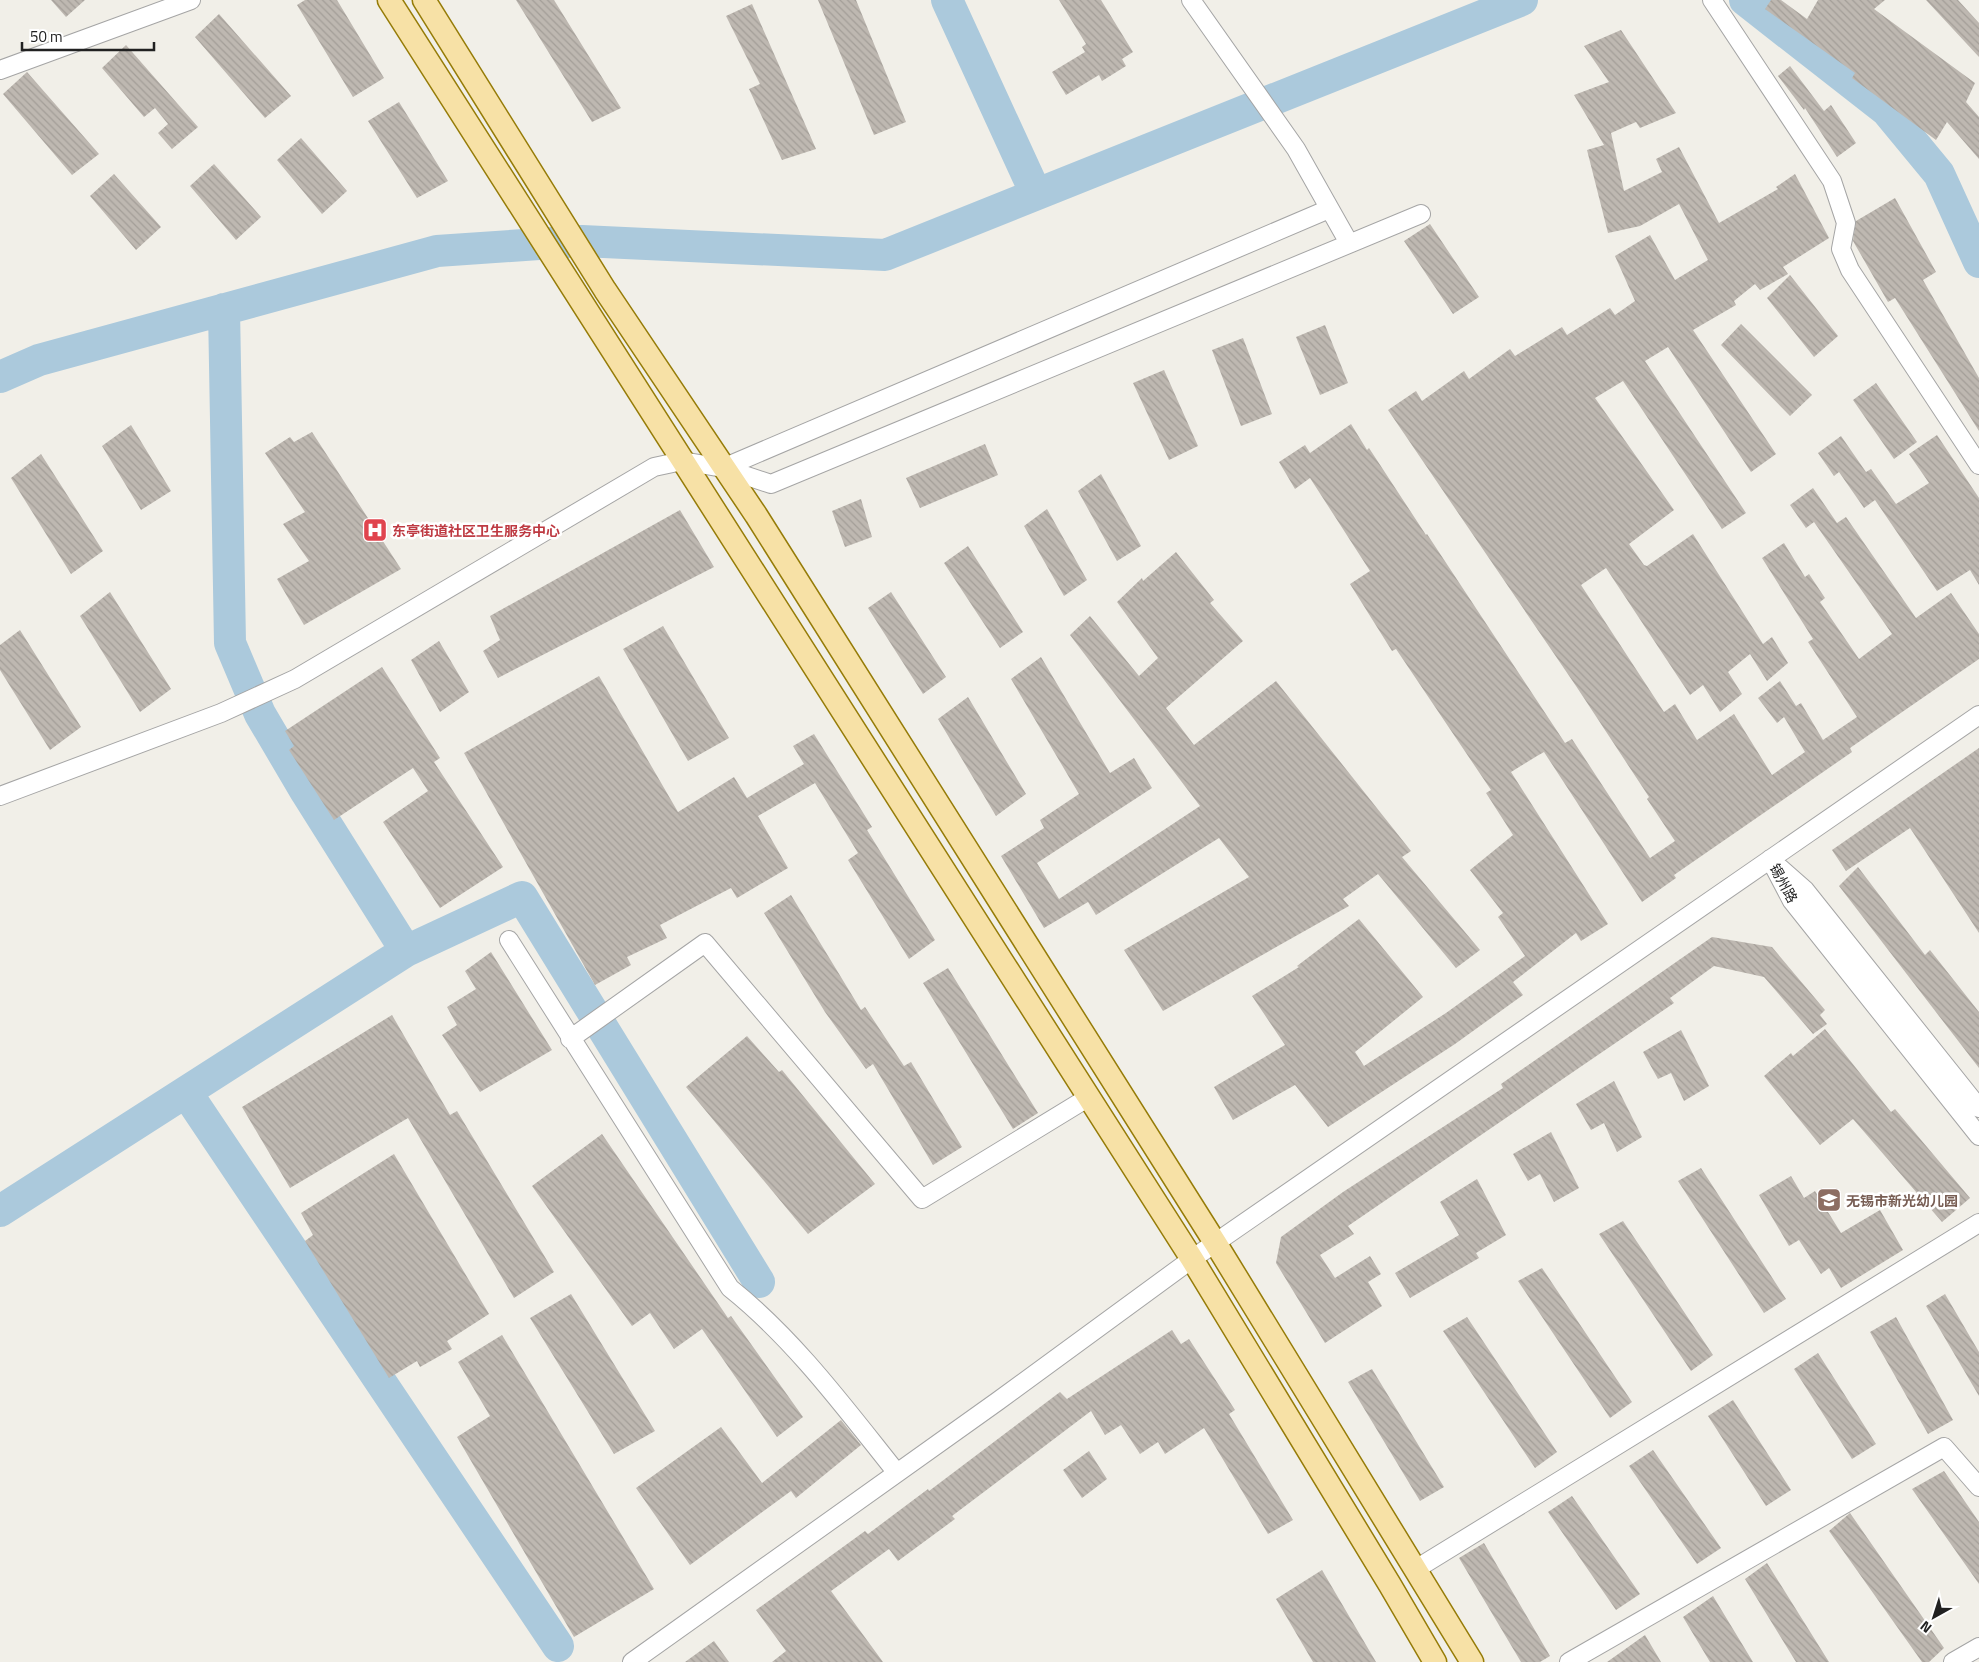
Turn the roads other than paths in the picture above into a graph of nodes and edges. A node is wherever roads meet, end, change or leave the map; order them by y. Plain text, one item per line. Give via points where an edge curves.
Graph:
1 (191, 0) edge
2 (388, 0) edge
3 (424, 0) edge
4 (1191, 0) edge
5 (1712, 0) edge
6 (0, 70) edge
7 (1329, 209) junction
8 (1421, 214) dead end
9 (1349, 243) junction
10 (682, 461) junction
11 (1979, 464) edge
12 (723, 468) junction
13 (1979, 715) edge
14 (0, 796) edge
15 (1770, 859) junction
16 (509, 940) dead end
17 (571, 1039) junction
18 (1089, 1097) junction
19 (1979, 1108) edge
20 (1979, 1136) edge
21 (1979, 1223) edge
22 (1216, 1244) junction
23 (1192, 1259) junction
24 (897, 1473) junction
25 (1979, 1487) edge
26 (1416, 1569) junction
27 (1979, 1647) edge
28 (632, 1662) edge
29 (1435, 1662) edge
30 (1472, 1662) edge
31 (1570, 1662) edge
32 (1953, 1662) edge

1 - 6 street
2 - 10 main road
3 - 12 main road via 605,290
4 - 7 street via 1296,149
5 - 11 street via 1832,181 1846,223 1841,249 1850,270
7 - 9 street
7 - 12 street
8 - 9 street
9 - 12 street via 771,484
10 - 12 street
10 - 14 street via 654,466 295,679 221,713
10 - 18 main road
12 - 22 main road via 756,515
13 - 15 street
15 - 19 street, 锡州路 via 1805,890
15 - 20 street, 锡州路 via 1792,901
15 - 22 street
16 - 17 street
17 - 18 street via 705,943 922,1199
17 - 24 street via 730,1288 763,1314 837,1397
18 - 23 main road
21 - 26 street
22 - 23 street
22 - 26 main road
23 - 24 street
23 - 29 main road
24 - 28 street
25 - 31 street via 1944,1447
26 - 30 main road
27 - 32 street

